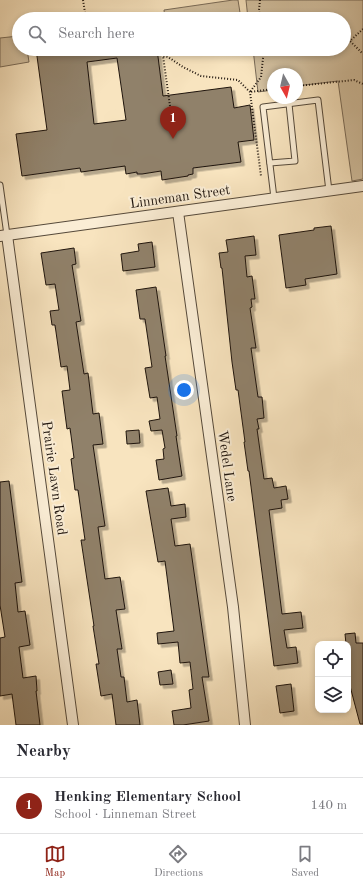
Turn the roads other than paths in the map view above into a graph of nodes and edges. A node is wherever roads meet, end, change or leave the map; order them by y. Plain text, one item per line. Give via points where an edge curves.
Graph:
1 (303, 102) edge
2 (289, 104) joint
3 (270, 163) junction
4 (0, 185) edge
5 (363, 186) edge
6 (329, 191) junction
7 (274, 199) junction
8 (178, 212) junction
9 (4, 236) edge
10 (73, 725) edge
11 (245, 725) edge

1 - 6 lane via 318,100
2 - 3 lane via 294,161
2 - 3 lane via 263,107
3 - 7 lane
4 - 9 lane
5 - 6 street, Linneman Street
6 - 7 street, Linneman Street
7 - 8 street, Linneman Street
8 - 9 street, Linneman Street
8 - 11 street, Wedel Lane via 232,607
9 - 10 street, Prairie Lawn Road

